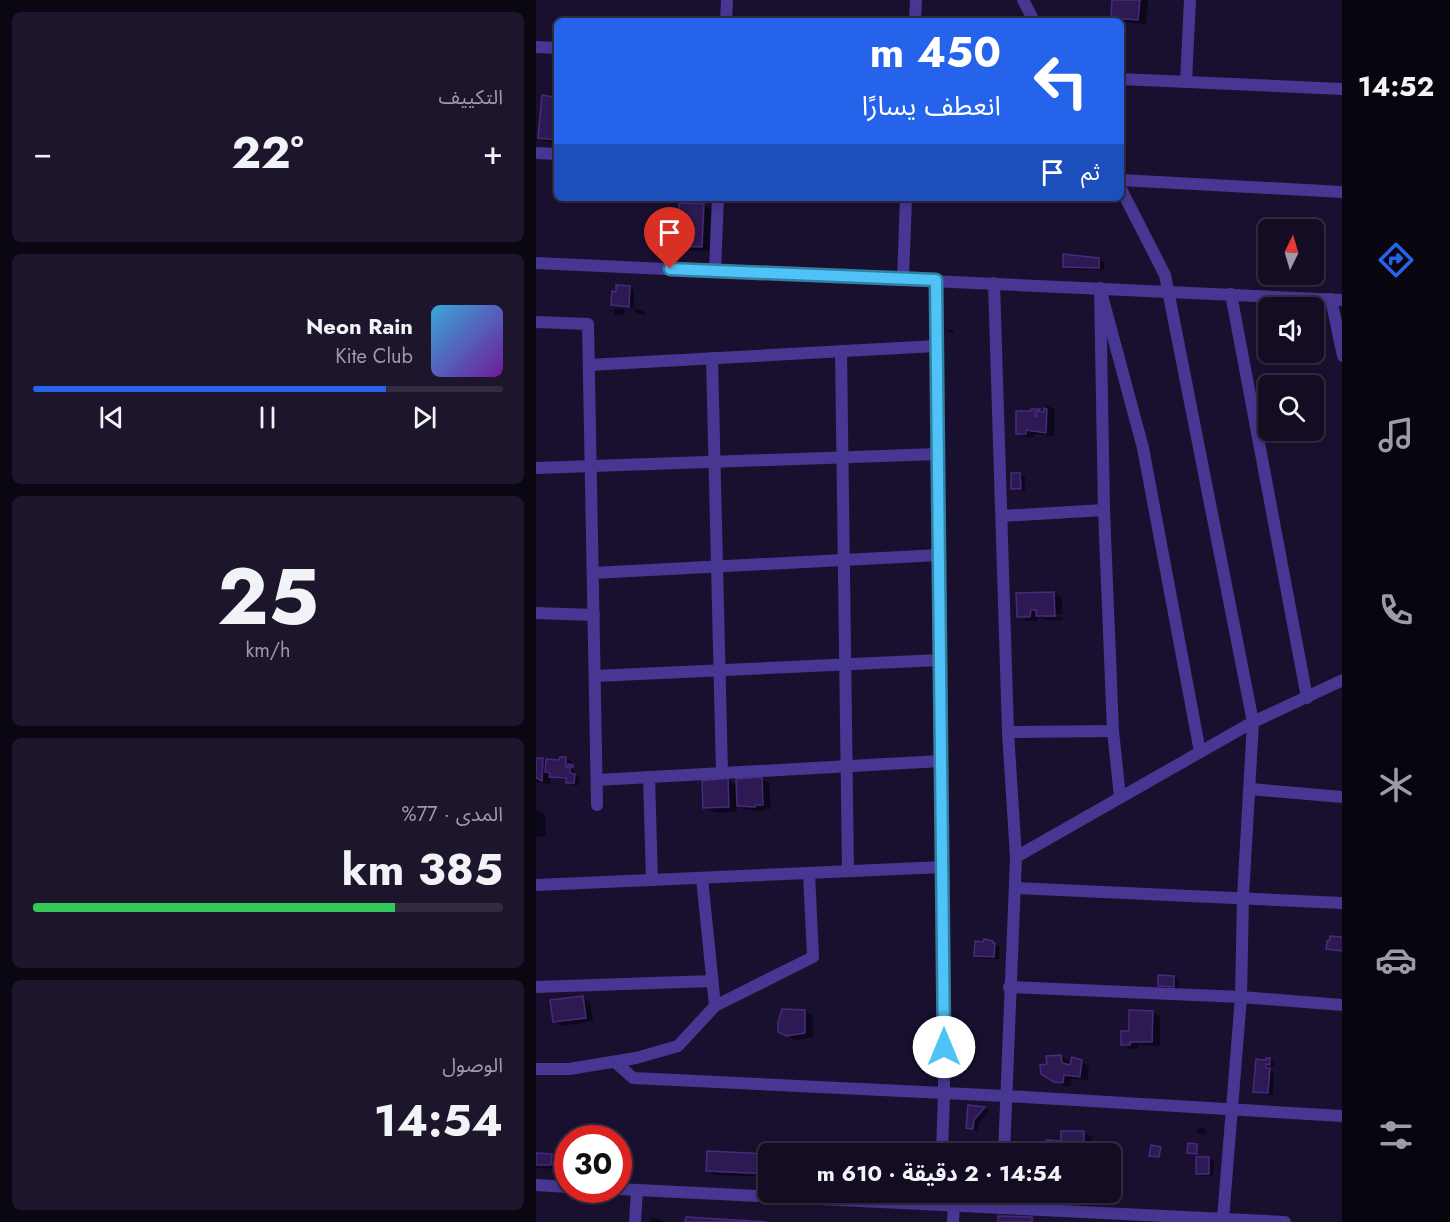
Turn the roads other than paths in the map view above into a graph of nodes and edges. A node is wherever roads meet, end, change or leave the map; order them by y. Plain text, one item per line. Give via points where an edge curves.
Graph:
1 (727, 0) edge
2 (916, 0) edge
3 (1023, 0) edge
4 (1190, 0) edge
5 (726, 18) edge
6 (915, 18) edge
7 (1032, 18) edge
8 (536, 47) edge
9 (554, 48) edge
10 (1124, 80) edge
11 (1186, 82) junction
12 (1343, 90) edge
13 (536, 153) edge
14 (554, 154) edge
15 (1124, 180) edge
16 (1343, 192) edge
17 (1124, 195) edge
18 (718, 201) edge
19 (906, 201) edge
20 (536, 263) edge
21 (715, 271) junction
22 (903, 279) junction
23 (936, 280) junction
24 (994, 283) junction
25 (1100, 288) junction
26 (1168, 291) junction
27 (1231, 294) junction
28 (1337, 299) edge
29 (536, 322) edge
30 (936, 346) junction
31 (841, 351) junction
32 (1343, 356) edge
33 (712, 358) junction
34 (589, 365) junction
35 (938, 454) junction
36 (842, 457) junction
37 (715, 462) junction
38 (590, 466) junction
39 (536, 468) edge
40 (1103, 510) junction
41 (1002, 516) junction
42 (939, 555) junction
43 (844, 560) junction
44 (717, 567) junction
45 (593, 573) junction
46 (536, 613) edge
47 (594, 615) junction
48 (940, 660) junction
49 (845, 664) junction
50 (720, 670) junction
51 (595, 676) junction
52 (1343, 680) edge
53 (1307, 698) junction
54 (1253, 722) junction
55 (1113, 731) junction
56 (1008, 732) junction
57 (1200, 752) junction
58 (941, 761) junction
59 (846, 766) junction
60 (722, 773) junction
61 (649, 777) junction
62 (597, 780) junction
63 (1250, 789) junction
64 (1120, 797) junction
65 (1343, 797) edge
66 (598, 805) dead end
67 (1016, 857) junction
68 (943, 867) junction
69 (848, 871) junction
70 (809, 873) junction
71 (702, 878) junction
72 (652, 880) junction
73 (536, 885) edge
74 (1015, 888) junction
75 (1243, 897) junction
76 (1343, 903) edge
77 (712, 981) junction
78 (536, 987) edge
79 (1009, 987) junction
80 (1241, 997) junction
81 (1343, 1005) edge
82 (715, 1006) junction
83 (615, 1062) junction
84 (536, 1069) edge
85 (944, 1093) junction
86 (1006, 1096) junction
87 (1232, 1111) junction
88 (1343, 1116) edge
89 (942, 1143) edge
90 (1004, 1143) edge
91 (536, 1185) edge
92 (554, 1186) edge
93 (632, 1190) edge
94 (637, 1190) junction
95 (758, 1194) edge
96 (948, 1203) edge
97 (1001, 1203) edge
98 (954, 1206) junction
99 (1001, 1208) junction
100 (1038, 1216) edge
101 (1122, 1218) edge
102 (1223, 1219) junction
103 (635, 1222) edge
104 (953, 1222) edge
105 (1285, 1222) edge

1 - 5 street
2 - 6 street
3 - 7 street
4 - 11 street
8 - 9 street
10 - 11 street
11 - 12 street
13 - 14 street
15 - 16 street
17 - 26 street via 1165,275
18 - 21 street
19 - 22 street
20 - 21 street
21 - 22 street
22 - 23 street
23 - 24 street
23 - 30 street
24 - 25 street
24 - 41 street
25 - 26 street
25 - 40 street
25 - 57 street via 1144,448
26 - 27 street
26 - 54 street
27 - 28 street
27 - 53 street
28 - 32 street
29 - 34 street via 588,324
30 - 31 street
30 - 35 street
31 - 33 street
31 - 36 street
33 - 34 street
33 - 37 street
34 - 38 street
35 - 36 street
35 - 42 street
36 - 37 street
36 - 43 street
37 - 38 street
37 - 44 street
38 - 39 street
38 - 45 street
40 - 41 street
40 - 55 street
41 - 56 street
42 - 43 street
42 - 48 street
43 - 44 street
43 - 49 street
44 - 45 street
44 - 50 street
45 - 47 street
46 - 47 street
47 - 51 street
48 - 49 street
48 - 58 street
49 - 50 street
49 - 59 street
50 - 51 street
50 - 60 street
51 - 62 street
52 - 53 street
53 - 54 street
54 - 57 street
54 - 63 street
55 - 56 street
55 - 64 street
56 - 67 street
57 - 64 street
58 - 59 street
58 - 68 street
59 - 60 street
59 - 69 street
60 - 61 street
61 - 62 street
61 - 72 street
62 - 66 street
63 - 65 street
63 - 75 street
64 - 67 street
67 - 74 street
68 - 69 street
68 - 85 street
69 - 70 street
70 - 71 street
70 - 82 street via 813,957
71 - 72 street
71 - 77 street
72 - 73 street
74 - 75 street
74 - 79 street
75 - 76 street
75 - 80 street
77 - 78 street
77 - 82 street
79 - 80 street
79 - 86 street
80 - 81 street
80 - 87 street
82 - 83 street via 678,1046
83 - 84 street
83 - 85 street via 633,1078
85 - 86 street
85 - 89 street
86 - 87 street
86 - 90 street
87 - 88 street
87 - 102 street
91 - 92 street
93 - 94 street
94 - 95 street
94 - 103 street
96 - 98 street
97 - 99 street
98 - 99 street
98 - 104 street
99 - 100 street
100 - 101 street
101 - 102 street
102 - 105 street

